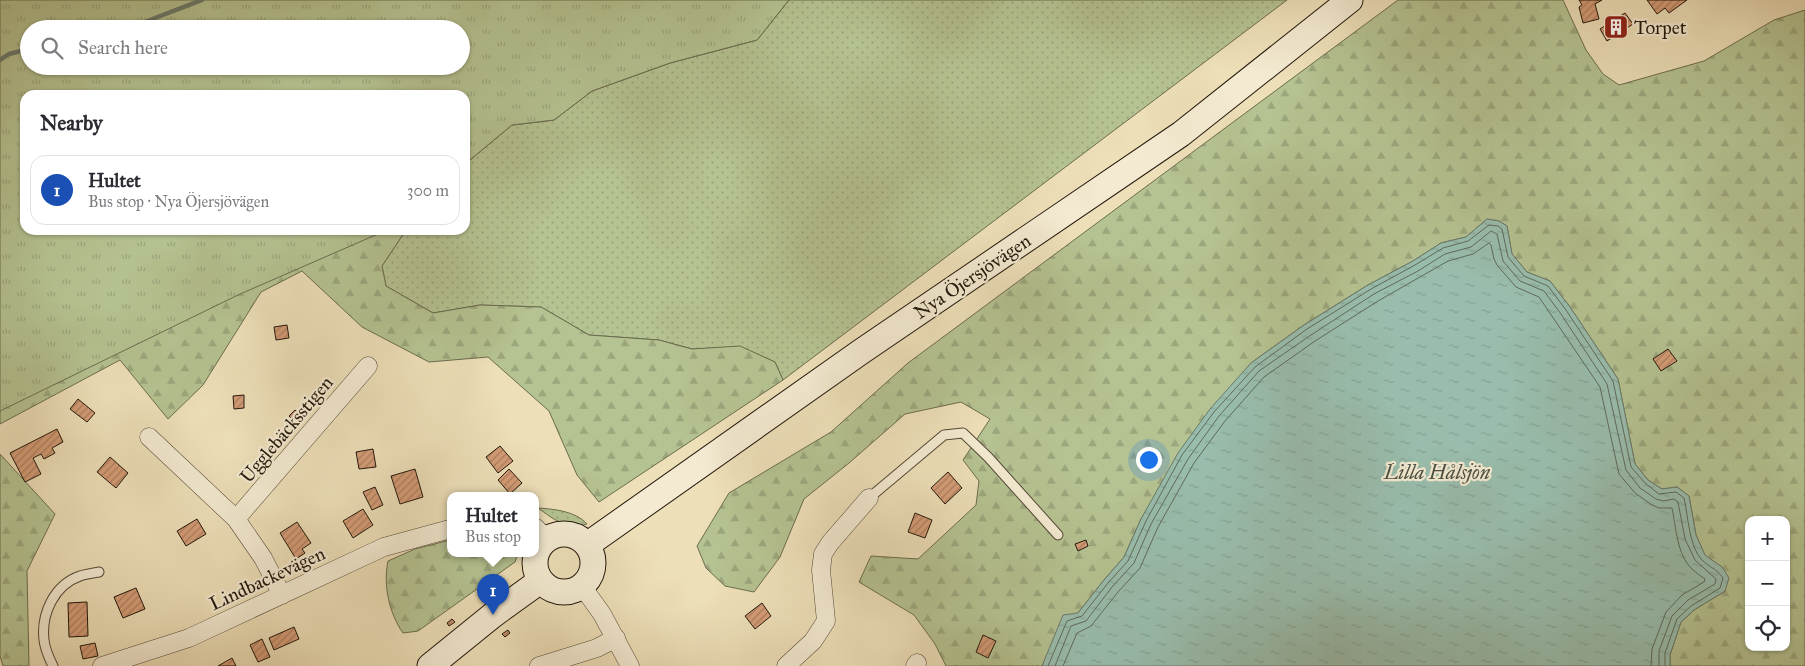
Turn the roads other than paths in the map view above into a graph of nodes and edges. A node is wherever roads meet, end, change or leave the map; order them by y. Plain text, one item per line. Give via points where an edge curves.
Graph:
1 (1350, 0) edge
2 (368, 366) dead end
3 (149, 437) dead end
4 (869, 498) joint
5 (236, 519) junction
6 (447, 530) edge
7 (541, 534) edge
8 (1058, 535) dead end
9 (587, 545) junction
10 (534, 557) edge
11 (99, 572) dead end
12 (540, 581) junction
13 (582, 586) junction
14 (282, 595) junction
15 (616, 638) junction
16 (52, 666) edge
17 (102, 666) edge
18 (430, 666) edge
19 (539, 666) edge
20 (630, 666) edge
21 (786, 666) edge

1 - 9 street, Nya Öjersjövägen via 1181,134 862,351
2 - 5 street, Ugglebäcksstigen
3 - 5 street
4 - 8 lane via 944,435 963,433
4 - 21 street via 823,554 821,570 826,621 813,641
5 - 14 street via 263,558
6 - 14 street, Lindbackevägen via 384,547
7 - 9 street via 568,534
9 - 13 street via 593,567
10 - 12 street
11 - 16 lane via 68,582 49,606 43,630
12 - 13 street via 560,592
12 - 18 street
13 - 15 street
14 - 17 street, Lindbackevägen via 189,638
15 - 19 street via 589,651
15 - 20 street

